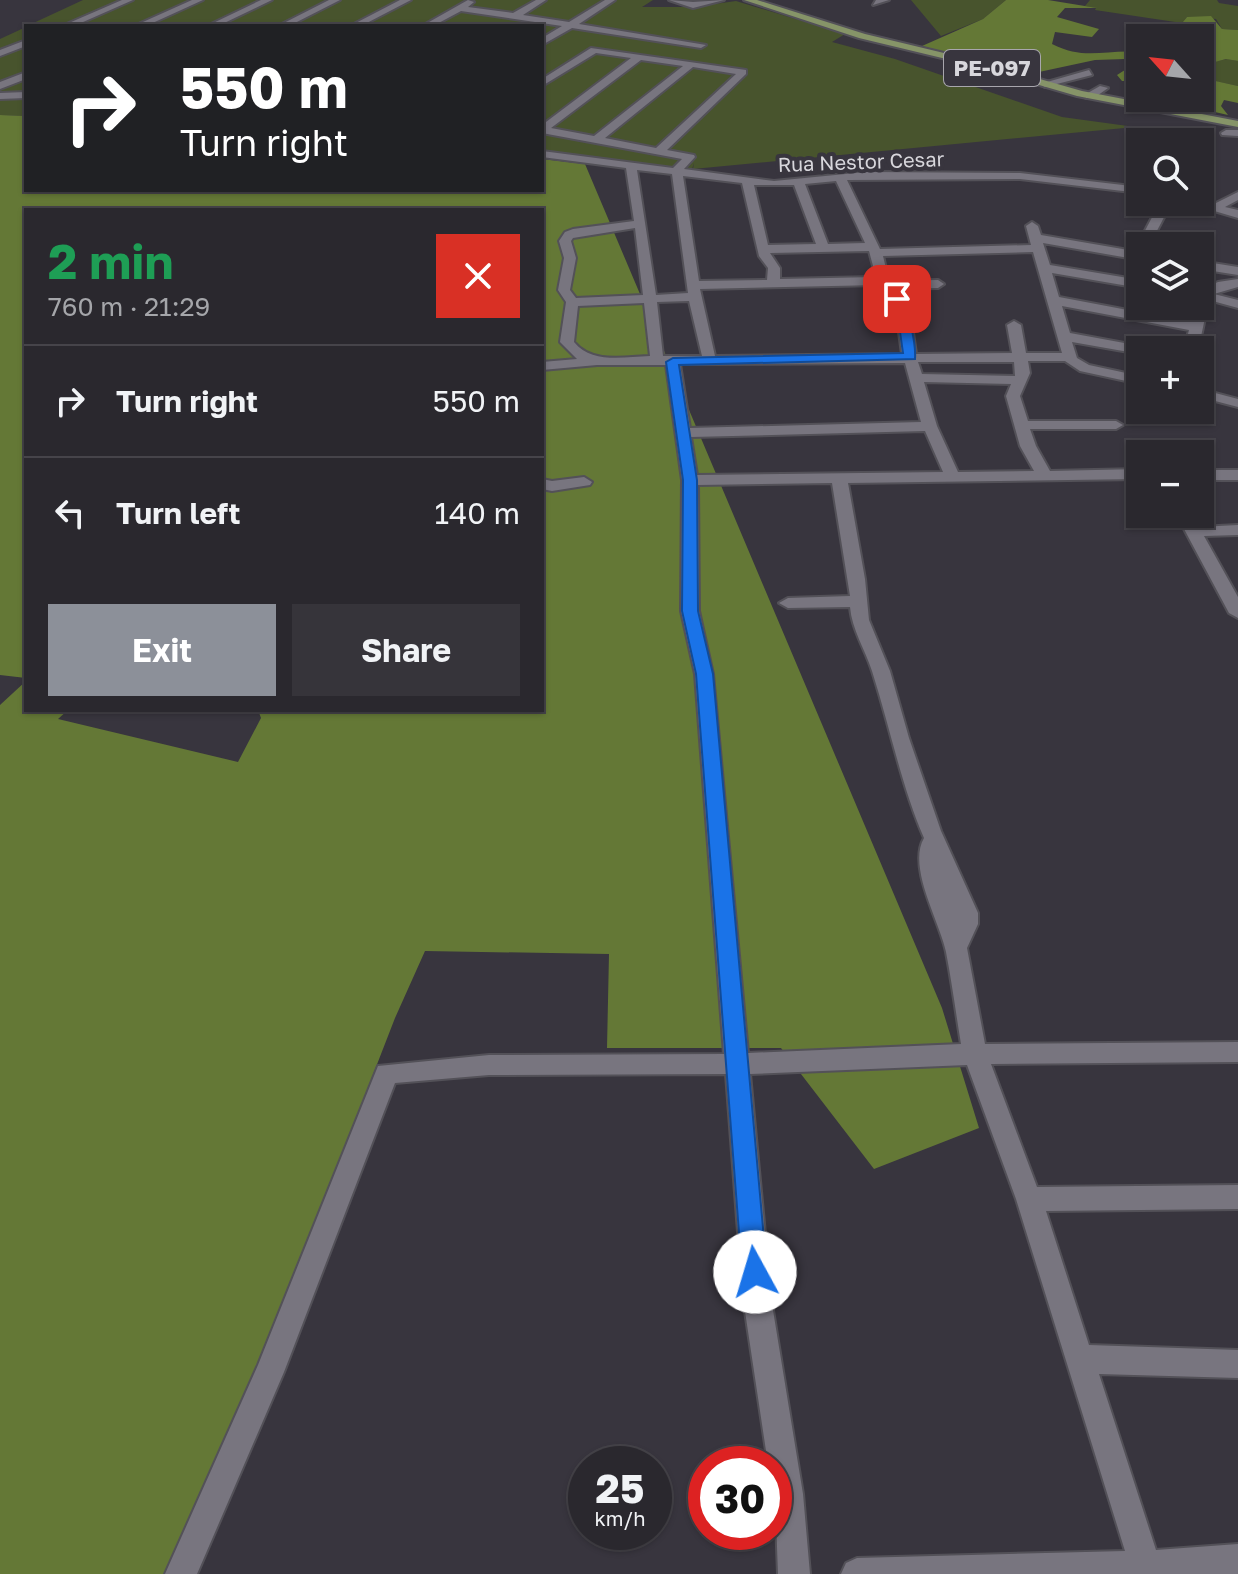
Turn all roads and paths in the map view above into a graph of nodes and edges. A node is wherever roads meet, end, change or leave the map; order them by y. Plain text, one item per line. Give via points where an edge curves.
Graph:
1 (129, 0) edge
2 (199, 0) edge
3 (268, 0) edge
4 (336, 0) edge
5 (407, 0) edge
6 (474, 0) edge
7 (542, 0) edge
8 (611, 0) edge
9 (673, 0) edge
10 (720, 0) edge
11 (748, 0) edge
12 (460, 8) junction
13 (514, 17) junction
14 (71, 24) edge
15 (143, 24) edge
16 (215, 24) edge
17 (286, 24) edge
18 (358, 24) edge
19 (430, 24) edge
20 (501, 24) edge
21 (569, 26) junction
22 (544, 41) edge
23 (24, 44) edge
24 (701, 45) dead end
25 (0, 53) edge
26 (640, 56) junction
27 (691, 64) junction
28 (1089, 73) dead end
29 (24, 76) edge
30 (544, 82) edge
31 (1045, 84) junction
32 (0, 86) edge
33 (1103, 88) dead end
34 (24, 95) edge
35 (0, 96) edge
36 (1090, 96) junction
37 (1238, 124) edge
38 (544, 128) edge
39 (544, 130) edge
40 (596, 140) junction
41 (658, 152) junction
42 (544, 154) edge
43 (631, 165) junction
44 (677, 170) junction
45 (840, 177) junction
46 (747, 181) junction
47 (799, 183) junction
48 (1126, 188) edge
49 (1238, 195) edge
50 (1216, 208) joint
51 (1238, 214) edge
52 (640, 224) junction
53 (1035, 237) junction
54 (823, 247) junction
55 (764, 249) junction
56 (873, 250) junction
57 (1126, 251) edge
58 (1214, 267) edge
59 (1044, 268) junction
60 (1238, 271) edge
61 (773, 282) junction
62 (1126, 282) edge
63 (885, 283) junction
64 (1238, 283) edge
65 (938, 284) dead end
66 (1214, 289) edge
67 (695, 291) junction
68 (1214, 297) edge
69 (651, 298) junction
70 (1052, 300) junction
71 (572, 302) junction
72 (1238, 304) edge
73 (1197, 320) edge
74 (1014, 325) dead end
75 (1196, 327) junction
76 (1064, 336) junction
77 (1194, 336) edge
78 (1126, 347) edge
79 (911, 357) junction
80 (1021, 357) junction
81 (1069, 357) junction
82 (597, 361) junction
83 (665, 361) junction
84 (710, 362) junction
85 (544, 366) edge
86 (1126, 377) edge
87 (916, 378) junction
88 (1016, 386) junction
89 (1214, 397) edge
90 (1238, 403) edge
91 (1023, 425) junction
92 (1116, 425) dead end
93 (930, 426) junction
94 (685, 433) junction
95 (1044, 474) junction
96 (1126, 474) edge
97 (952, 475) junction
98 (1214, 475) edge
99 (1238, 475) edge
100 (839, 477) junction
101 (690, 480) junction
102 (584, 482) dead end
103 (544, 484) edge
104 (1191, 528) edge
105 (1238, 530) edge
106 (1193, 532) junction
107 (858, 601) junction
108 (788, 603) dead end
109 (1238, 613) edge
110 (1238, 1052) edge
111 (975, 1054) junction
112 (738, 1064) junction
113 (1238, 1197) edge
114 (1029, 1199) junction
115 (1078, 1359) junction
116 (1238, 1364) edge
117 (1238, 1560) edge
118 (1147, 1570) edge
119 (181, 1574) edge
120 (794, 1574) edge
121 (857, 1574) edge

1 - 14 street
2 - 15 street
3 - 16 street
4 - 17 street
5 - 18 street
6 - 12 street
7 - 13 street
8 - 21 street
9 - 10 street via 693,5
11 - 31 main road, PE-097
12 - 13 street
12 - 19 street
13 - 20 street
13 - 21 street
21 - 22 street
21 - 24 street
23 - 25 street
26 - 27 street
26 - 30 street via 594,50
26 - 38 street
27 - 40 street
27 - 41 street via 743,72
28 - 31 street
29 - 32 street
31 - 36 main road, PE-097
33 - 36 street
34 - 35 street
36 - 37 main road, PE-097
39 - 40 street
40 - 41 street
41 - 44 street via 689,156
42 - 43 street, Rua Nestor Cesar
43 - 44 street, Rua Nestor Cesar
43 - 52 street
44 - 46 street, Rua Nestor Cesar
44 - 67 street
45 - 47 street, Rua Nestor Cesar
45 - 48 street, Rua Nestor Cesar via 1029,177
45 - 56 street
46 - 47 street, Rua Nestor Cesar
46 - 55 street
47 - 54 street
49 - 50 street
50 - 51 street
52 - 69 street
52 - 71 street via 569,235 564,290
53 - 56 street
53 - 57 street
53 - 59 street
54 - 55 street
54 - 56 street
55 - 61 street via 774,268
56 - 63 street
58 - 60 street
59 - 62 street
59 - 70 street
61 - 63 street
61 - 67 street
63 - 65 street
63 - 79 street via 904,318
64 - 66 street
67 - 69 street
67 - 84 street
68 - 72 street
69 - 71 street
69 - 83 street
70 - 75 street
70 - 76 street
71 - 82 street via 569,347
73 - 75 street
74 - 80 street
75 - 77 street
76 - 78 street
76 - 81 street
79 - 80 street
79 - 84 street
79 - 87 street
80 - 81 street
80 - 88 street via 1023,373
81 - 86 street via 1085,368
82 - 83 street
82 - 85 street
83 - 84 street
83 - 94 street
87 - 88 street
87 - 93 street
88 - 91 street
89 - 90 street
91 - 92 street
91 - 95 street
93 - 94 street
93 - 97 street
94 - 101 street
95 - 96 street
95 - 97 street
97 - 100 street
98 - 99 street
100 - 101 street
100 - 107 street
101 - 112 street via 690,611 704,674
102 - 103 street
104 - 106 street
105 - 106 street
106 - 109 street
107 - 108 street
107 - 111 street via 931,831 967,913 956,948
110 - 111 street
111 - 112 street
111 - 114 street
112 - 119 street via 489,1065 387,1073 270,1372
112 - 120 street via 757,1298 788,1494
113 - 114 street
114 - 115 street
115 - 116 street
115 - 118 street
117 - 118 street
118 - 121 street

